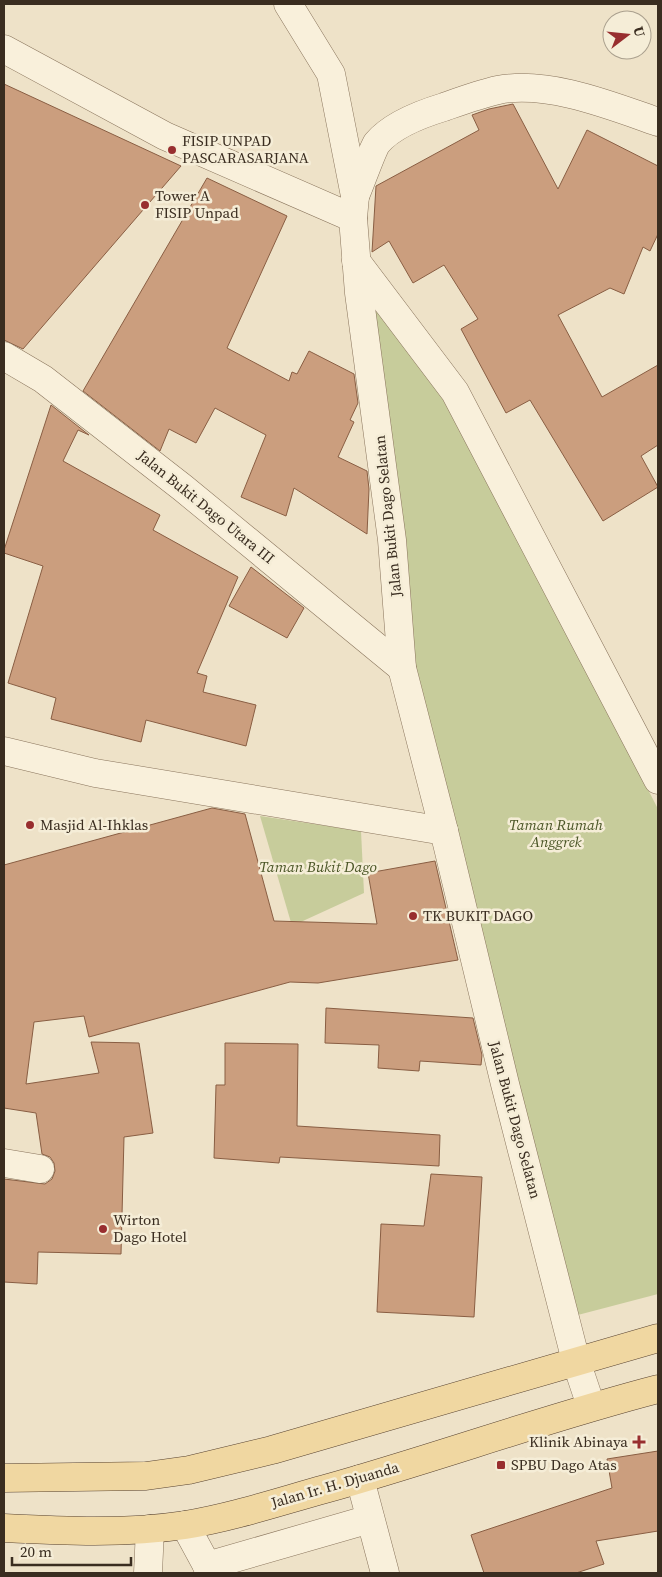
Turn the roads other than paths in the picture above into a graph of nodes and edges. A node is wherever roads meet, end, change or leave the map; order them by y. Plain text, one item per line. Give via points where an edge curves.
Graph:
1 (288, 4) edge
2 (4, 49) edge
3 (658, 122) edge
4 (354, 207) junction
5 (356, 261) junction
6 (4, 356) edge
7 (402, 668) junction
8 (4, 751) edge
9 (658, 780) edge
10 (444, 832) junction
11 (4, 1163) edge
12 (40, 1169) dead end
13 (658, 1338) edge
14 (576, 1361) junction
15 (658, 1388) edge
16 (591, 1406) junction
17 (4, 1478) edge
18 (360, 1479) junction
19 (370, 1519) junction
20 (185, 1525) junction
21 (4, 1528) edge
22 (150, 1529) junction
23 (209, 1570) edge
24 (148, 1573) edge
25 (385, 1573) edge

1 - 4 street, Jalan Bukit Dago Selatan via 331,74
2 - 4 street via 165,136
3 - 4 street via 564,93 523,88 499,90 431,111 398,126 376,144
4 - 5 street, Jalan Bukit Dago Selatan
5 - 7 street, Jalan Bukit Dago Selatan via 392,540
5 - 9 street via 455,392
6 - 7 street, Jalan Bukit Dago Utara III via 43,379 176,482
7 - 10 street, Jalan Bukit Dago Selatan
8 - 10 street via 95,773
10 - 14 street, Jalan Bukit Dago Selatan
11 - 12 street
13 - 14 main road
14 - 16 street, Jalan Bukit Dago Selatan
14 - 17 main road via 272,1450 189,1470 146,1476
15 - 16 main road, Jalan Ir. H. Djuanda
16 - 18 main road, Jalan Ir. H. Djuanda
18 - 19 street
18 - 20 main road, Jalan Ir. H. Djuanda via 237,1514
19 - 23 street
19 - 25 street
20 - 22 main road, Jalan Ir. H. Djuanda
20 - 23 street
21 - 22 main road, Jalan Ir. H. Djuanda
22 - 24 street

